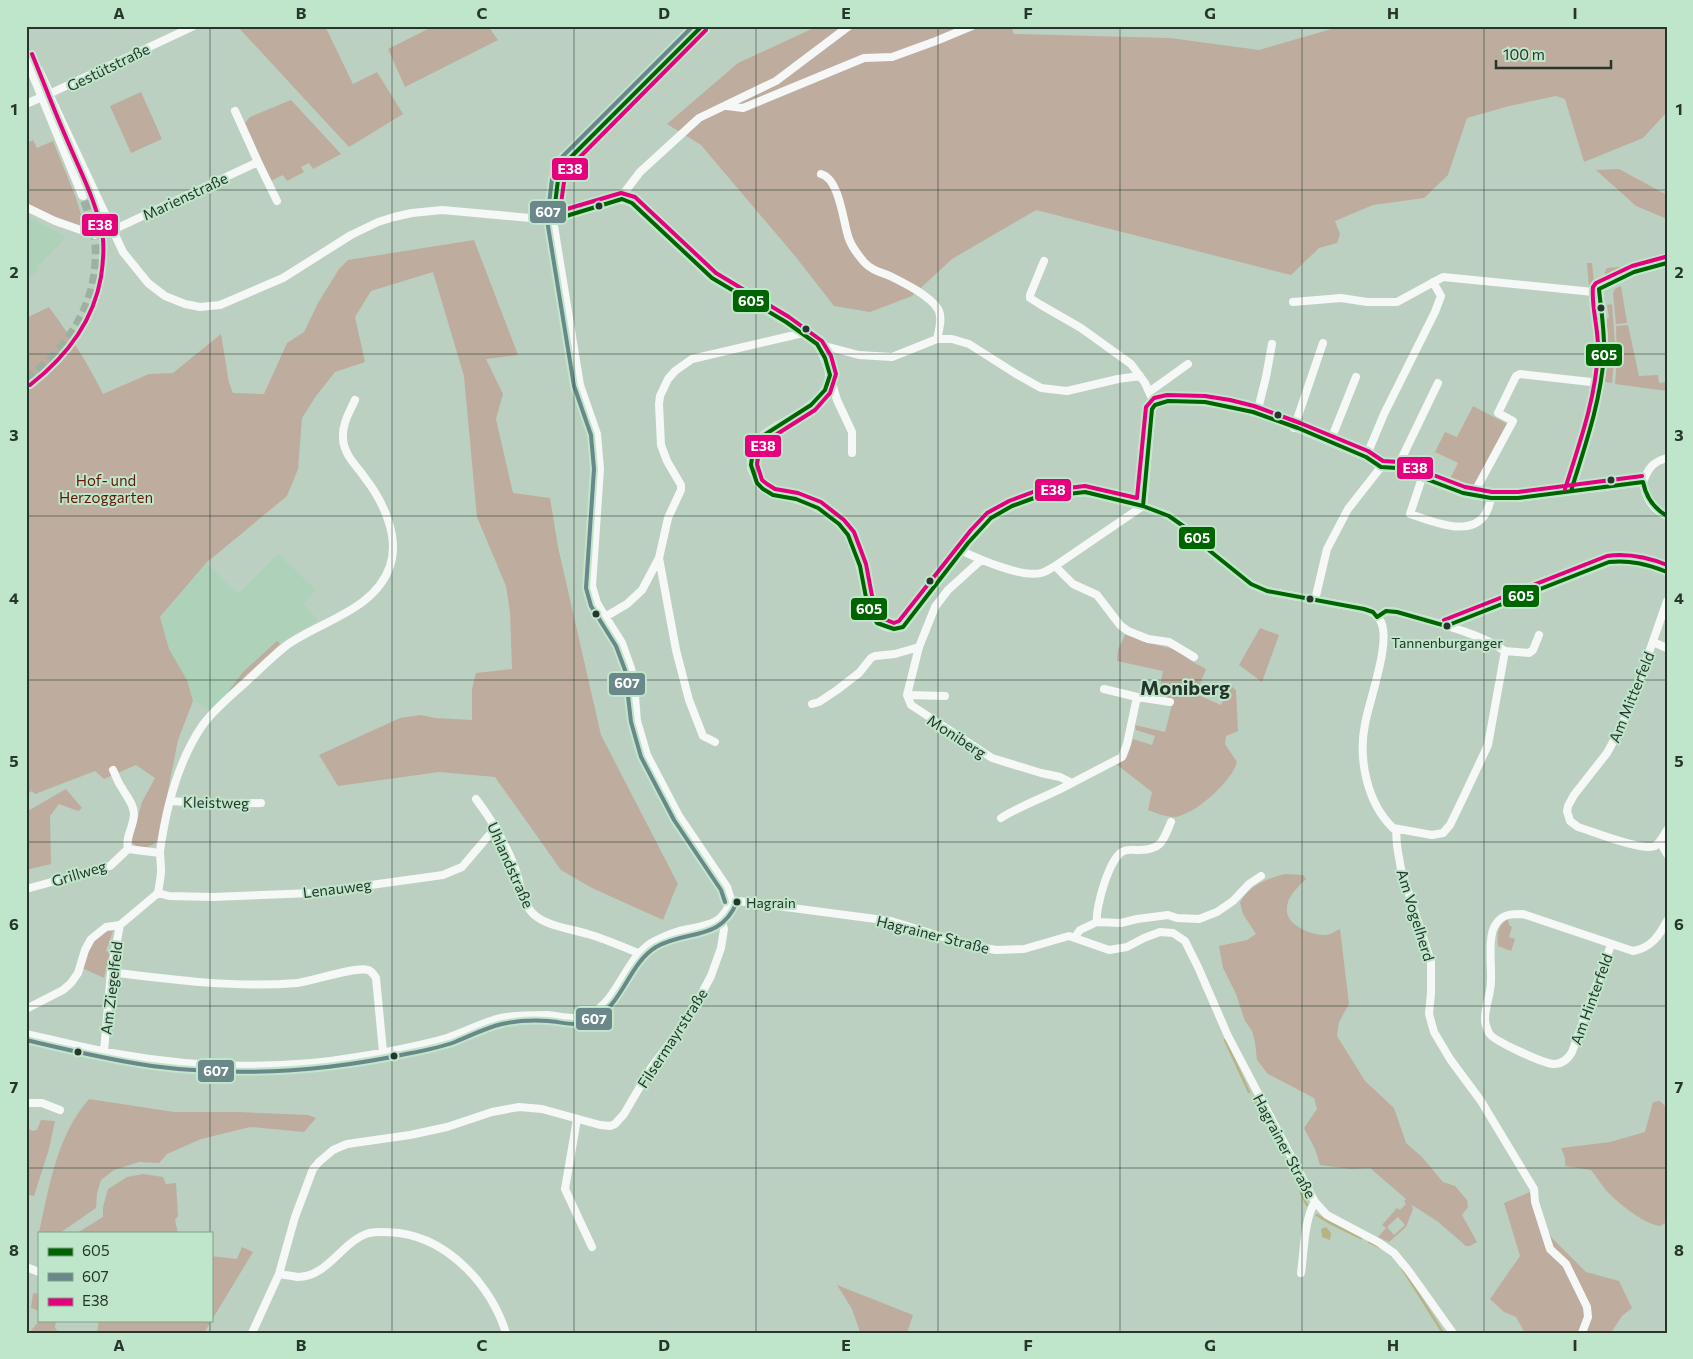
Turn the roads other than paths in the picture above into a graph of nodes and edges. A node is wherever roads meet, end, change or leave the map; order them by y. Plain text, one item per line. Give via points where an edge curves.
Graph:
1 (194, 26) edge
2 (850, 26) edge
3 (972, 26) edge
4 (700, 27) edge
5 (26, 50) edge
6 (26, 56) edge
7 (46, 96) junction
8 (26, 104) edge
9 (726, 106) junction
10 (235, 111) dead end
11 (258, 162) junction
12 (821, 174) dead end
13 (83, 195) tunnel mouth
14 (622, 199) junction
15 (277, 201) dead end
16 (26, 207) edge
17 (553, 220) junction
18 (113, 230) junction
19 (1044, 262) dead end
20 (1667, 263) edge
21 (1433, 282) junction
22 (1599, 289) junction
23 (1293, 302) dead end
24 (803, 333) junction
25 (937, 339) junction
26 (1323, 343) dead end
27 (817, 344) junction
28 (1272, 344) dead end
29 (1188, 364) dead end
30 (830, 375) junction
31 (1140, 376) junction
32 (1356, 377) dead end
33 (1438, 383) dead end
34 (1600, 383) junction
35 (1149, 392) junction
36 (355, 400) dead end
37 (1155, 405) junction
38 (1258, 412) junction
39 (1294, 428) junction
40 (1330, 442) junction
41 (852, 453) dead end
42 (1366, 456) junction
43 (1667, 458) edge
44 (1381, 467) junction
45 (1397, 468) junction
46 (1422, 478) junction
47 (1643, 482) junction
48 (1570, 491) junction
49 (1473, 495) junction
50 (1491, 498) junction
51 (1143, 506) junction
52 (1667, 516) edge
53 (962, 551) junction
54 (659, 558) junction
55 (982, 560) junction
56 (1055, 566) junction
57 (1667, 572) edge
58 (1315, 600) junction
59 (1667, 601) edge
60 (605, 617) junction
61 (1377, 617) junction
62 (1446, 626) junction
63 (1539, 635) dead end
64 (1653, 642) junction
65 (919, 647) junction
66 (1667, 648) edge
67 (1505, 650) junction
68 (1194, 657) dead end
69 (1104, 689) dead end
70 (908, 695) junction
71 (945, 696) dead end
72 (1137, 697) junction
73 (1170, 702) dead end
74 (812, 704) dead end
75 (714, 742) dead end
76 (113, 770) dead end
77 (1072, 783) junction
78 (476, 799) dead end
79 (170, 801) junction
80 (261, 803) dead end
81 (1001, 818) dead end
82 (1171, 822) dead end
83 (496, 827) junction
84 (1396, 829) junction
85 (1667, 830) edge
86 (1660, 842) junction
87 (128, 849) junction
88 (160, 853) junction
89 (1667, 854) edge
90 (1261, 876) dead end
91 (26, 889) edge
92 (158, 893) junction
93 (731, 900) junction
94 (721, 918) junction
95 (1667, 921) edge
96 (1096, 922) junction
97 (120, 924) junction
98 (1075, 937) junction
99 (1611, 945) junction
100 (638, 953) junction
101 (111, 972) junction
102 (26, 1009) edge
103 (26, 1034) edge
104 (104, 1051) junction
105 (383, 1052) junction
106 (1481, 1101) junction
107 (26, 1103) edge
108 (1491, 1105) dead end
109 (60, 1110) dead end
110 (577, 1119) junction
111 (1315, 1202) junction
112 (592, 1248) dead end
113 (26, 1267) edge
114 (38, 1272) edge
115 (1301, 1273) dead end
116 (279, 1274) junction
117 (252, 1333) edge
118 (506, 1333) edge
119 (1453, 1333) edge
120 (1582, 1333) edge

1 - 7 street, Gestütstraße
2 - 9 street via 776,81
3 - 9 street via 892,57 864,58 743,108
4 - 17 street via 567,162 558,180
5 - 7 main road via 34,61
6 - 7 main road
7 - 8 street, Gestütstraße
7 - 13 main road
7 - 18 street
9 - 14 street via 692,124 640,172
10 - 11 street
11 - 15 street
11 - 18 street, Marienstraße
12 - 25 street via 828,177 838,196 849,238 864,262 923,295 938,309
14 - 17 street
14 - 24 street via 632,203 712,278
16 - 18 street, Marienstraße via 95,235
17 - 18 street via 442,210 394,217 351,235 283,278 220,305 200,307 165,296 148,284 123,252
17 - 60 street via 580,385 597,434 600,470 592,586
19 - 31 street via 1030,295 1032,300 1109,347 1131,364
20 - 22 street via 1634,272
21 - 22 street via 1443,277 1593,292
21 - 23 street via 1397,302 1341,298
21 - 42 street via 1441,296 1435,312
22 - 34 street via 1604,330
24 - 27 street
24 - 54 street via 692,359 668,378 659,404 661,445 681,490 668,518
25 - 27 street via 892,357 859,355
25 - 31 street via 969,344 1041,388 1067,391
26 - 39 street
27 - 30 street
28 - 38 street
29 - 35 street
30 - 41 street via 852,432
30 - 53 street via 825,390 811,405 761,437 753,450 751,465 757,483 773,495 796,499 818,508 839,524 848,535 860,566 868,608 877,623 894,630 903,627
31 - 35 street
32 - 40 street
33 - 45 street
34 - 48 street via 1595,412
34 - 49 street via 1516,376 1498,412 1513,421
35 - 37 street
36 - 79 street via 344,423 344,445 383,505 390,527 390,565 379,586 367,599 288,645 222,704 190,746
37 - 38 street via 1161,401 1201,401
37 - 51 street via 1152,409
38 - 39 street
39 - 40 street
40 - 42 street
42 - 44 street
43 - 47 street via 1657,460 1647,471
44 - 45 street
44 - 58 street via 1348,509 1327,548
45 - 46 street
46 - 49 street
46 - 50 street via 1410,514 1423,518 1456,527 1470,526 1486,514
47 - 48 street
47 - 52 street via 1648,500
48 - 50 street
49 - 50 street
51 - 53 street via 1085,492 1034,498 991,518
51 - 56 street
51 - 58 street via 1186,528 1251,584 1267,591
53 - 55 street
54 - 60 street via 637,597
54 - 75 street via 689,700 704,736
55 - 56 street via 1020,572 1040,574
55 - 65 street via 948,590 935,607
56 - 68 street via 1073,584 1097,594 1120,626 1148,640 1169,642
57 - 62 street via 1638,562 1609,562
58 - 61 street via 1364,609
59 - 64 street, Am Mitterfeld
60 - 93 street via 622,643 631,668 636,721 647,755 679,816 727,887
61 - 62 street via 1386,611 1397,612
61 - 84 street via 1382,623 1381,661 1365,724 1363,749 1369,792 1382,815
62 - 67 street
63 - 67 street via 1529,653
64 - 66 street
64 - 86 street, Am Mitterfeld via 1620,729 1607,753 1574,795 1567,811 1574,824 1640,847
65 - 70 street
65 - 74 street via 871,658 859,673
67 - 84 street via 1488,745 1450,825 1443,833 1432,834
69 - 72 street
70 - 71 street, Moniberg
70 - 77 street, Moniberg via 911,705 992,758
72 - 73 street
72 - 77 street via 1122,758
76 - 87 street via 134,811 126,843
77 - 81 street
78 - 83 street, Uhlandstraße
79 - 80 street, Kleistweg
79 - 88 street
82 - 96 street via 1159,845 1150,850 1124,851 1118,855 1097,906
83 - 92 street, Lenauweg via 462,867 443,875 313,893 204,897
83 - 100 street, Uhlandstraße via 515,867 527,905 537,917
84 - 106 street, Am Vogelherd via 1401,869 1431,962 1430,1023 1450,1059
85 - 86 street
86 - 89 street
87 - 88 street
87 - 91 street, Grillweg via 110,866
88 - 92 street
90 - 96 street via 1233,901 1199,919 1168,915 1121,923
92 - 97 street
93 - 94 street
93 - 98 street, Hagrainer Straße via 891,921 996,950 1024,949 1063,937
94 - 100 street via 703,927 661,937
94 - 110 street, Filsermayrstraße via 724,929 721,948 704,992 651,1068 624,1114 610,1126
95 - 99 street, Am Hinterfeld via 1661,933 1646,948 1633,951
96 - 98 street, Hagrainer Straße via 1080,930
97 - 101 street, Am Ziegelfeld
97 - 102 street via 106,927 91,939 72,983
98 - 111 street, Hagrainer Straße via 1109,950 1127,947 1160,932 1173,933 1185,942 1228,1036
99 - 99 street, Am Hinterfeld via 1523,914 1504,916 1496,922 1492,934 1491,982 1485,1019 1491,1036 1546,1063 1565,1061 1572,1052
100 - 105 street via 604,1004 587,1016 501,1018 447,1038
101 - 104 street, Am Ziegelfeld
101 - 105 street via 186,982 264,985 368,970 376,978
103 - 104 street
104 - 105 street via 154,1060 213,1065 306,1062
106 - 108 street
106 - 120 street, Am Vogelherd via 1534,1189 1534,1202 1550,1249 1566,1264 1587,1307 1588,1317
107 - 109 street via 42,1103
110 - 112 street via 565,1189
110 - 116 street via 532,1107 509,1108 447,1127 347,1144 333,1150 312,1170
111 - 115 street
111 - 119 street, Hagrainer Straße via 1327,1215 1394,1253
113 - 114 street
116 - 117 street
116 - 118 street via 299,1277 317,1272 350,1243 368,1234 406,1234 439,1248 469,1271 498,1310

